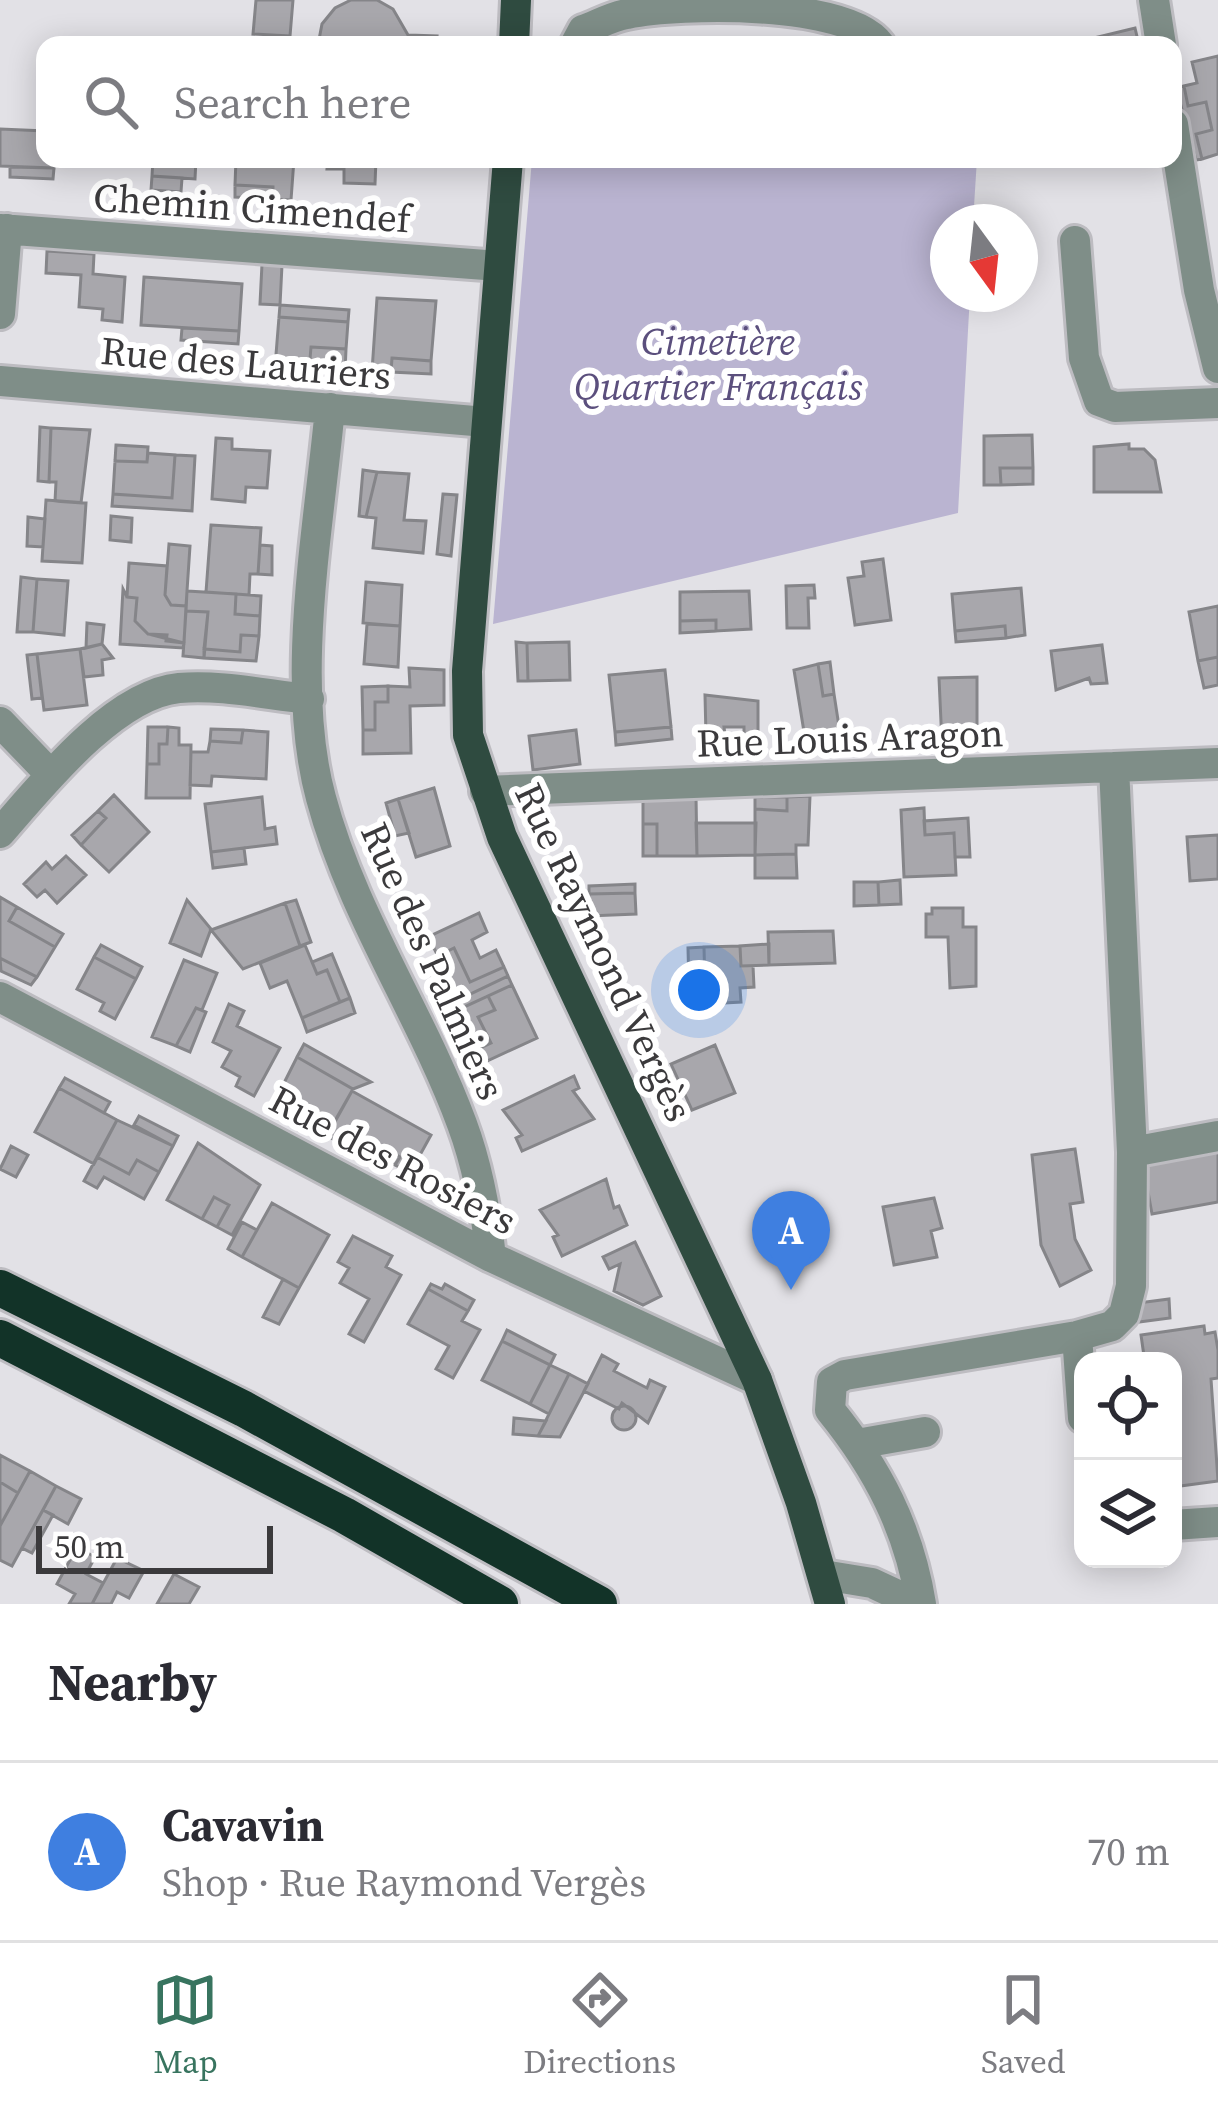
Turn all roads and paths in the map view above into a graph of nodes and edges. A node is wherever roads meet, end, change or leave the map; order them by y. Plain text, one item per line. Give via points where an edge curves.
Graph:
1 (516, 0) edge
2 (1154, 0) edge
3 (514, 36) edge
4 (580, 36) edge
5 (871, 36) edge
6 (1160, 36) edge
7 (1182, 166) edge
8 (507, 168) edge
9 (4, 229) edge
10 (1075, 241) dead end
11 (499, 266) junction
12 (1208, 288) edge
13 (0, 314) edge
14 (1218, 368) edge
15 (0, 381) edge
16 (1218, 404) edge
17 (330, 408) junction
18 (486, 422) junction
19 (309, 699) junction
20 (0, 722) edge
21 (1218, 763) edge
22 (1114, 767) junction
23 (51, 775) junction
24 (485, 791) junction
25 (0, 832) edge
26 (0, 997) edge
27 (1218, 1136) edge
28 (1132, 1151) junction
29 (491, 1257) junction
30 (0, 1288) edge
31 (1077, 1336) junction
32 (0, 1338) edge
33 (1078, 1352) edge
34 (757, 1380) junction
35 (925, 1432) dead end
36 (857, 1444) junction
37 (1218, 1522) edge
38 (1182, 1524) edge
39 (826, 1589) edge
40 (500, 1604) edge
41 (599, 1604) edge
42 (919, 1604) edge

1 - 3 main road
2 - 6 street
4 - 5 street via 627,14 799,8
7 - 12 street
8 - 11 main road, Rue Raymond Vergès
9 - 11 street, Chemin Cimendef
9 - 13 street
10 - 16 street via 1084,358 1100,401
11 - 18 main road, Rue Raymond Vergès
12 - 14 street
15 - 17 street, Rue des Lauriers
17 - 18 street, Rue des Lauriers
17 - 19 street, Rue des Palmiers
18 - 24 main road, Rue Raymond Vergès via 467,671 468,735
19 - 23 street via 167,689 122,712
19 - 29 street, Rue des Palmiers via 320,795 368,925 461,1119
20 - 23 street
21 - 22 street, Rue Louis Aragon
22 - 24 street, Rue Louis Aragon
22 - 28 street
23 - 25 street
24 - 34 main road, Rue Raymond Vergès
26 - 29 street, Rue des Rosiers
27 - 28 street
28 - 31 street via 1124,1314
29 - 34 street, Rue des Rosiers
30 - 41 highway via 244,1409
31 - 33 street
31 - 36 street via 845,1375 827,1396
32 - 40 highway
34 - 39 main road, Rue Raymond Vergès
35 - 36 street
36 - 42 street via 912,1552
37 - 38 street
39 - 42 street via 872,1583

